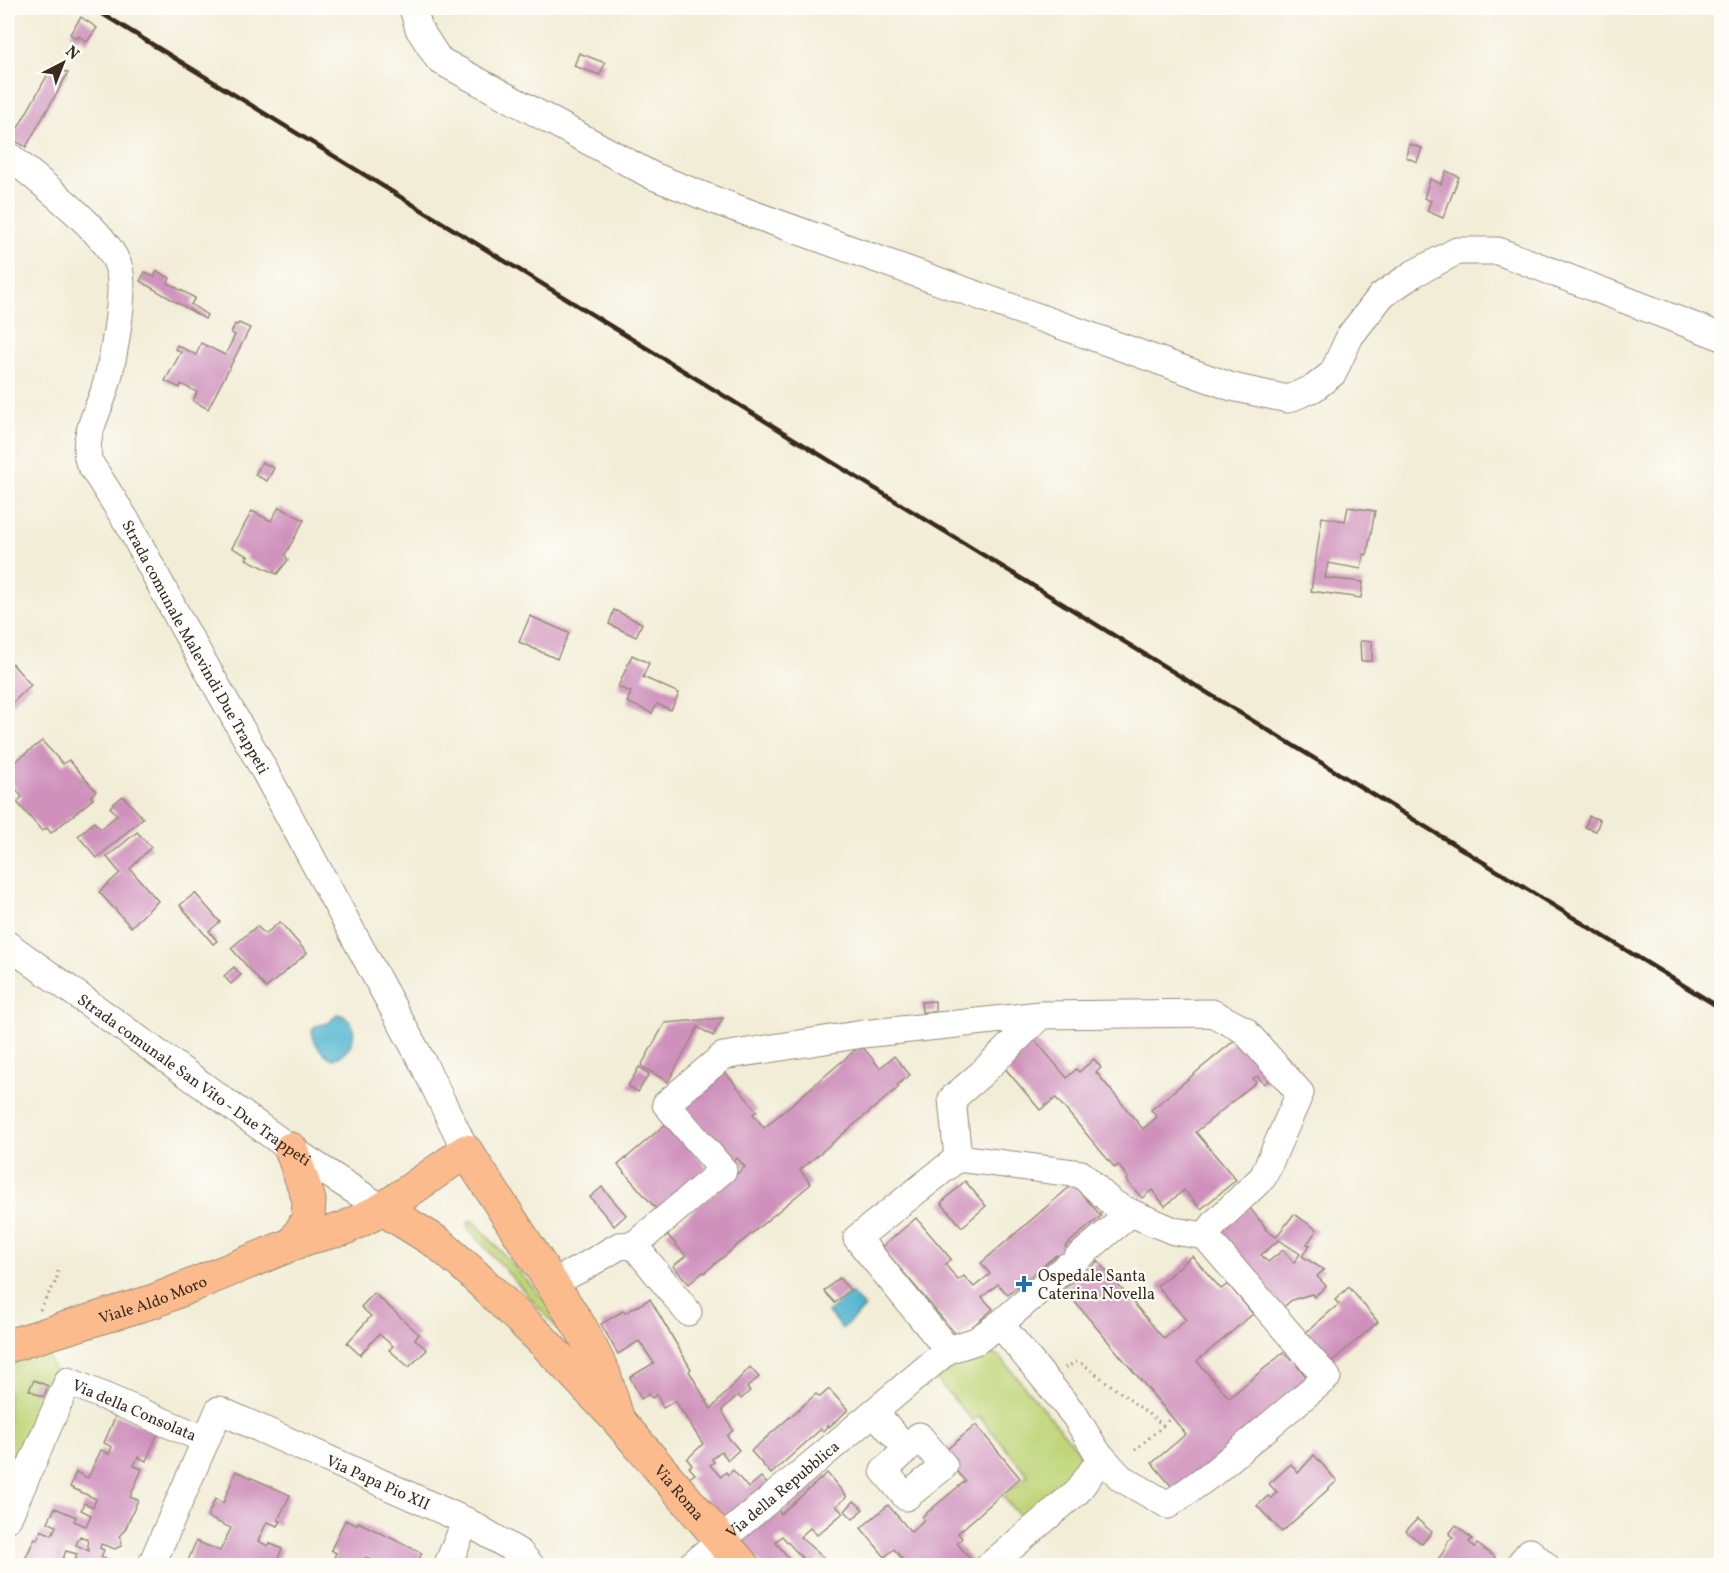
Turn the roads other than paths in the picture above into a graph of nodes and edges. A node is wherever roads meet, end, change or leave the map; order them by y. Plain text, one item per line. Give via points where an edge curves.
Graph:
1 (413, 8) edge
2 (8, 155) edge
3 (1722, 337) edge
4 (8, 945) edge
5 (1041, 1014) junction
6 (291, 1149) junction
7 (466, 1151) junction
8 (958, 1158) junction
9 (376, 1203) junction
10 (1131, 1213) junction
11 (1205, 1236) junction
12 (300, 1240) junction
13 (634, 1245) junction
14 (552, 1283) junction
15 (688, 1312) dead end
16 (1000, 1324) junction
17 (8, 1346) edge
18 (948, 1350) junction
19 (874, 1412) junction
20 (618, 1420) junction
21 (206, 1440) junction
22 (907, 1449) dead end
23 (1102, 1457) junction
24 (1121, 1478) junction
25 (8, 1518) edge
26 (466, 1521) junction
27 (721, 1540) junction
28 (151, 1566) edge
29 (447, 1566) edge
30 (531, 1566) edge
31 (690, 1566) edge
32 (743, 1566) edge
33 (989, 1566) edge
34 (1017, 1566) edge

1 - 3 street via 419,28 439,60 652,176 1232,387 1288,399 1314,388 1333,373 1350,336 1381,296 1457,251 1498,251
2 - 7 street, Strada comunale Malevindi Due Trappeti via 93,229 119,269 120,312 105,388 88,440 89,462 129,525 257,757 424,1065
4 - 6 street, Strada comunale San Vito - Due Trappeti
5 - 8 street via 952,1099
5 - 11 street via 1212,1013 1244,1030 1300,1093 1263,1178
5 - 13 street via 863,1034 723,1056 666,1104 723,1170
6 - 9 street, Strada comunale San Vito - Due Trappeti
6 - 12 main road via 309,1200 308,1219
7 - 9 main road, Viale Aldo Moro
7 - 14 main road
8 - 10 street via 1081,1174 1112,1203
8 - 18 street via 857,1238
9 - 12 main road, Viale Aldo Moro via 335,1210
9 - 20 main road, Via Roma via 469,1270
10 - 11 street via 1174,1231
10 - 16 street
11 - 24 street via 1327,1377 1213,1473 1168,1505
12 - 17 main road, Viale Aldo Moro via 154,1301
13 - 14 street via 619,1246
13 - 15 street
14 - 20 main road via 582,1329 604,1374
16 - 18 street via 976,1341
16 - 23 street via 1075,1416
18 - 19 street, Via della Repubblica
19 - 22 street
19 - 27 street, Via della Repubblica
20 - 27 main road, Via Roma
21 - 25 street, Via della Consolata via 68,1381
21 - 26 street, Via Papa Pio XII via 219,1410
21 - 28 street
23 - 24 street
23 - 33 street via 1078,1491
24 - 34 street
26 - 29 street
26 - 30 street, Via Papa Pio XII via 520,1553
27 - 31 street, Via della Repubblica
27 - 32 main road, Via Roma

